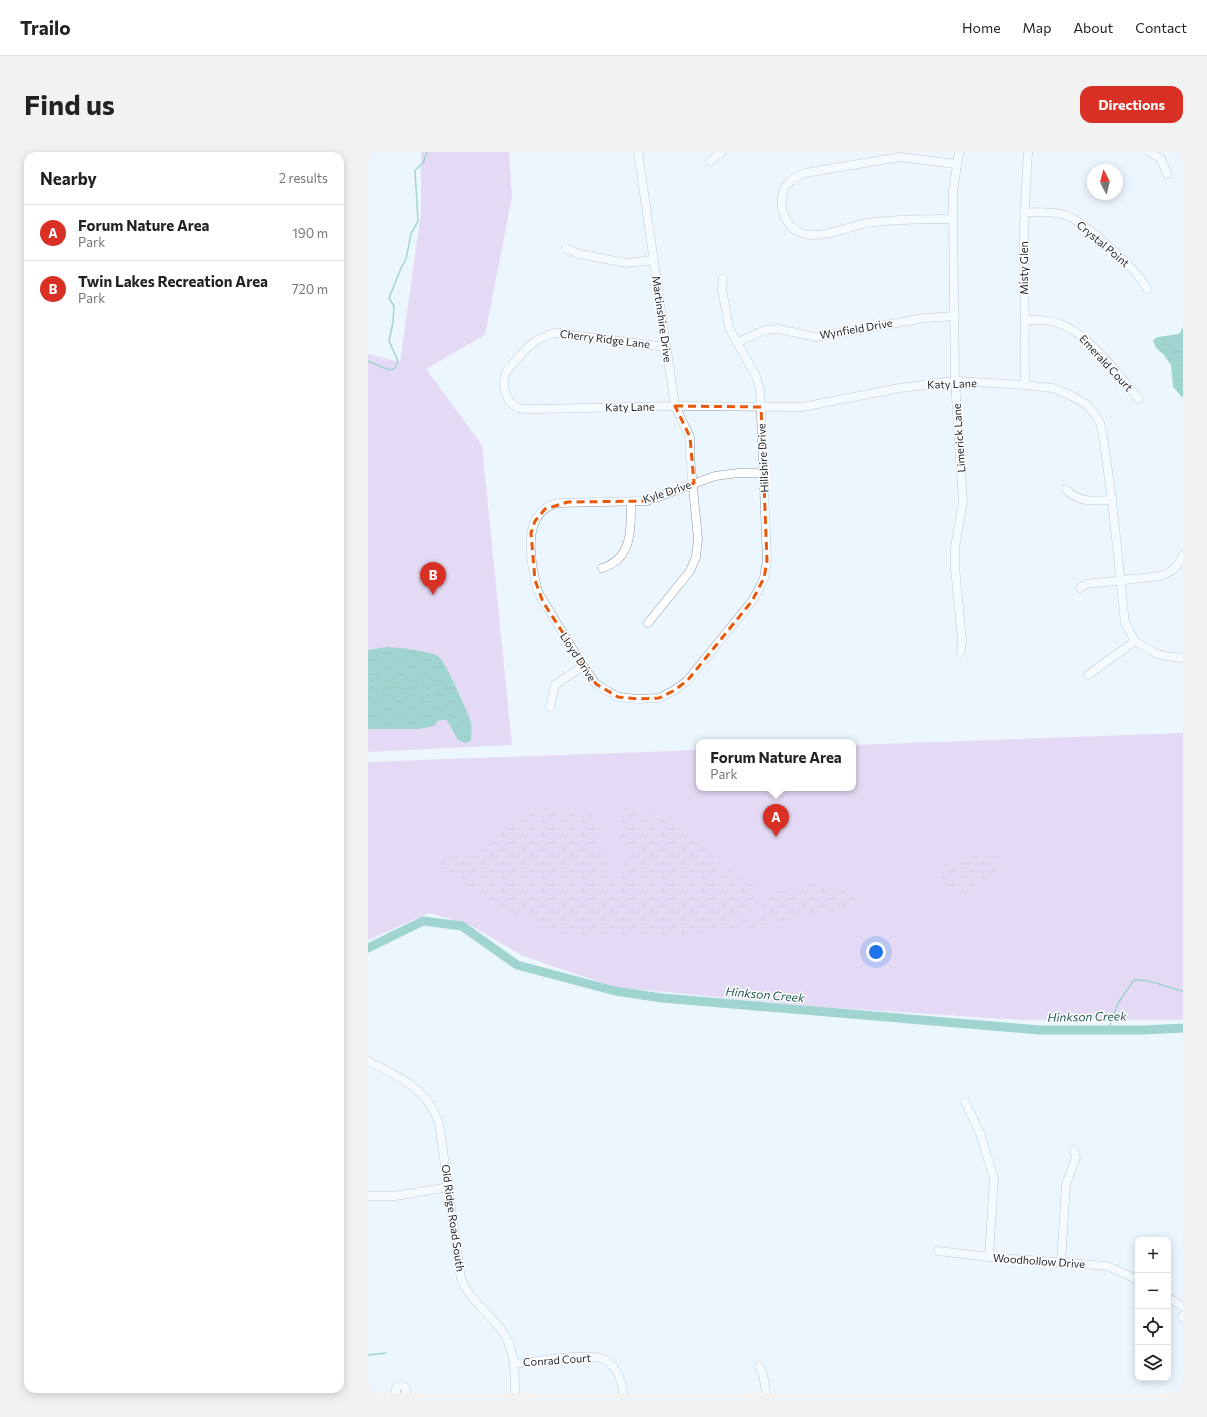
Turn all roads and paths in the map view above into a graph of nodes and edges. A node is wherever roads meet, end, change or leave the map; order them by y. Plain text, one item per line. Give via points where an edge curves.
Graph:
1 (638, 152) edge
2 (722, 152) edge
3 (959, 152) edge
4 (1028, 152) edge
5 (1150, 152) edge
6 (710, 161) dead end
7 (956, 164) junction
8 (1167, 174) dead end
9 (1024, 212) junction
10 (953, 219) junction
11 (566, 248) dead end
12 (654, 260) junction
13 (723, 279) dead end
14 (1147, 289) dead end
15 (955, 316) junction
16 (1024, 320) junction
17 (737, 343) junction
18 (666, 347) junction
19 (955, 381) junction
20 (1025, 385) junction
21 (1139, 399) dead end
22 (675, 406) junction
23 (761, 407) junction
24 (519, 408) joint
25 (764, 473) junction
26 (694, 483) junction
27 (1066, 489) dead end
28 (1112, 500) junction
29 (631, 502) junction
30 (545, 509) joint
31 (1183, 555) edge
32 (602, 568) dead end
33 (764, 578) joint
34 (1121, 581) junction
35 (1080, 588) dead end
36 (648, 623) dead end
37 (1135, 641) junction
38 (961, 652) dead end
39 (1183, 658) edge
40 (583, 666) junction
41 (1088, 674) dead end
42 (550, 707) dead end
43 (368, 1061) edge
44 (965, 1102) dead end
45 (1074, 1150) dead end
46 (449, 1187) junction
47 (368, 1196) edge
48 (938, 1251) dead end
49 (989, 1257) junction
50 (1061, 1263) junction
51 (1135, 1279) edge
52 (1171, 1299) edge
53 (1183, 1307) edge
54 (514, 1364) junction
55 (759, 1366) dead end
56 (396, 1393) edge
57 (406, 1393) edge
58 (515, 1393) edge
59 (623, 1393) edge
60 (766, 1393) edge

1 - 12 street, Martinshire Drive
2 - 6 street
3 - 7 street, Limerick Lane
4 - 9 street, Misty Glen
5 - 8 street via 1161,160
7 - 10 street, Limerick Lane
7 - 10 street via 900,157 805,174 793,178 787,184 781,204 788,224 804,234 902,219
9 - 14 street, Crystal Point via 1054,213 1074,219 1137,273
9 - 16 street, Misty Glen
10 - 15 street, Limerick Lane
11 - 12 street via 579,254 626,263
12 - 18 street, Martinshire Drive
13 - 17 street, Hillshire Drive via 726,317
15 - 17 street, Wynfield Drive via 925,318 816,337 778,329 764,330
15 - 19 street, Limerick Lane
16 - 20 street, Misty Glen
16 - 21 street, Emerald Court via 1051,321 1076,331
17 - 23 street, Hillshire Drive via 756,376
18 - 22 street, Martinshire Drive
18 - 24 street, Cherry Ridge Lane via 555,333 544,335 534,340 503,378 506,396
19 - 20 street, Katy Lane
19 - 23 street, Katy Lane via 802,406
19 - 38 street, Limerick Lane via 963,502 955,547
20 - 28 street, Katy Lane via 1052,388 1068,394 1080,400 1094,413 1103,436
22 - 23 street, Katy Lane
22 - 24 street, Katy Lane via 538,410
22 - 26 street, Martinshire Drive via 690,437
23 - 25 street, Hillshire Drive
25 - 26 street, Kyle Drive via 725,474
25 - 33 street, Hillshire Drive via 767,561
26 - 29 street, Kyle Drive via 647,501
26 - 36 street, Martinshire Drive via 698,539 696,557 690,571
27 - 28 street via 1073,497
28 - 34 street, Katy Lane
29 - 30 street, Kyle Drive via 568,502
29 - 32 street via 630,541 612,565
30 - 40 street, Lloyd Drive via 535,521 531,533 535,580 543,602
31 - 34 street via 1178,566 1171,572 1161,576
33 - 40 street, Lloyd Drive via 752,601 687,681 674,691 659,698 618,697 596,684
34 - 35 street via 1086,584
34 - 37 street, Katy Lane via 1125,623
37 - 39 street, Katy Lane via 1154,653
37 - 41 street
40 - 42 street via 555,685
43 - 46 street, Old Ridge Road South via 409,1082 434,1109 439,1123
44 - 49 street via 980,1133 994,1179
45 - 50 street via 1076,1157 1066,1185
46 - 47 street via 394,1196
46 - 54 street, Old Ridge Road South via 461,1280 467,1292 503,1333
48 - 49 street, Woodhollow Drive
49 - 50 street, Woodhollow Drive
50 - 51 street, Woodhollow Drive via 1108,1266
52 - 53 street
54 - 58 street, Old Ridge Road South
54 - 59 street, Conrad Court via 585,1356 601,1358 615,1368 621,1379
55 - 60 street
56 - 57 street via 396,1388 401,1385 406,1388

